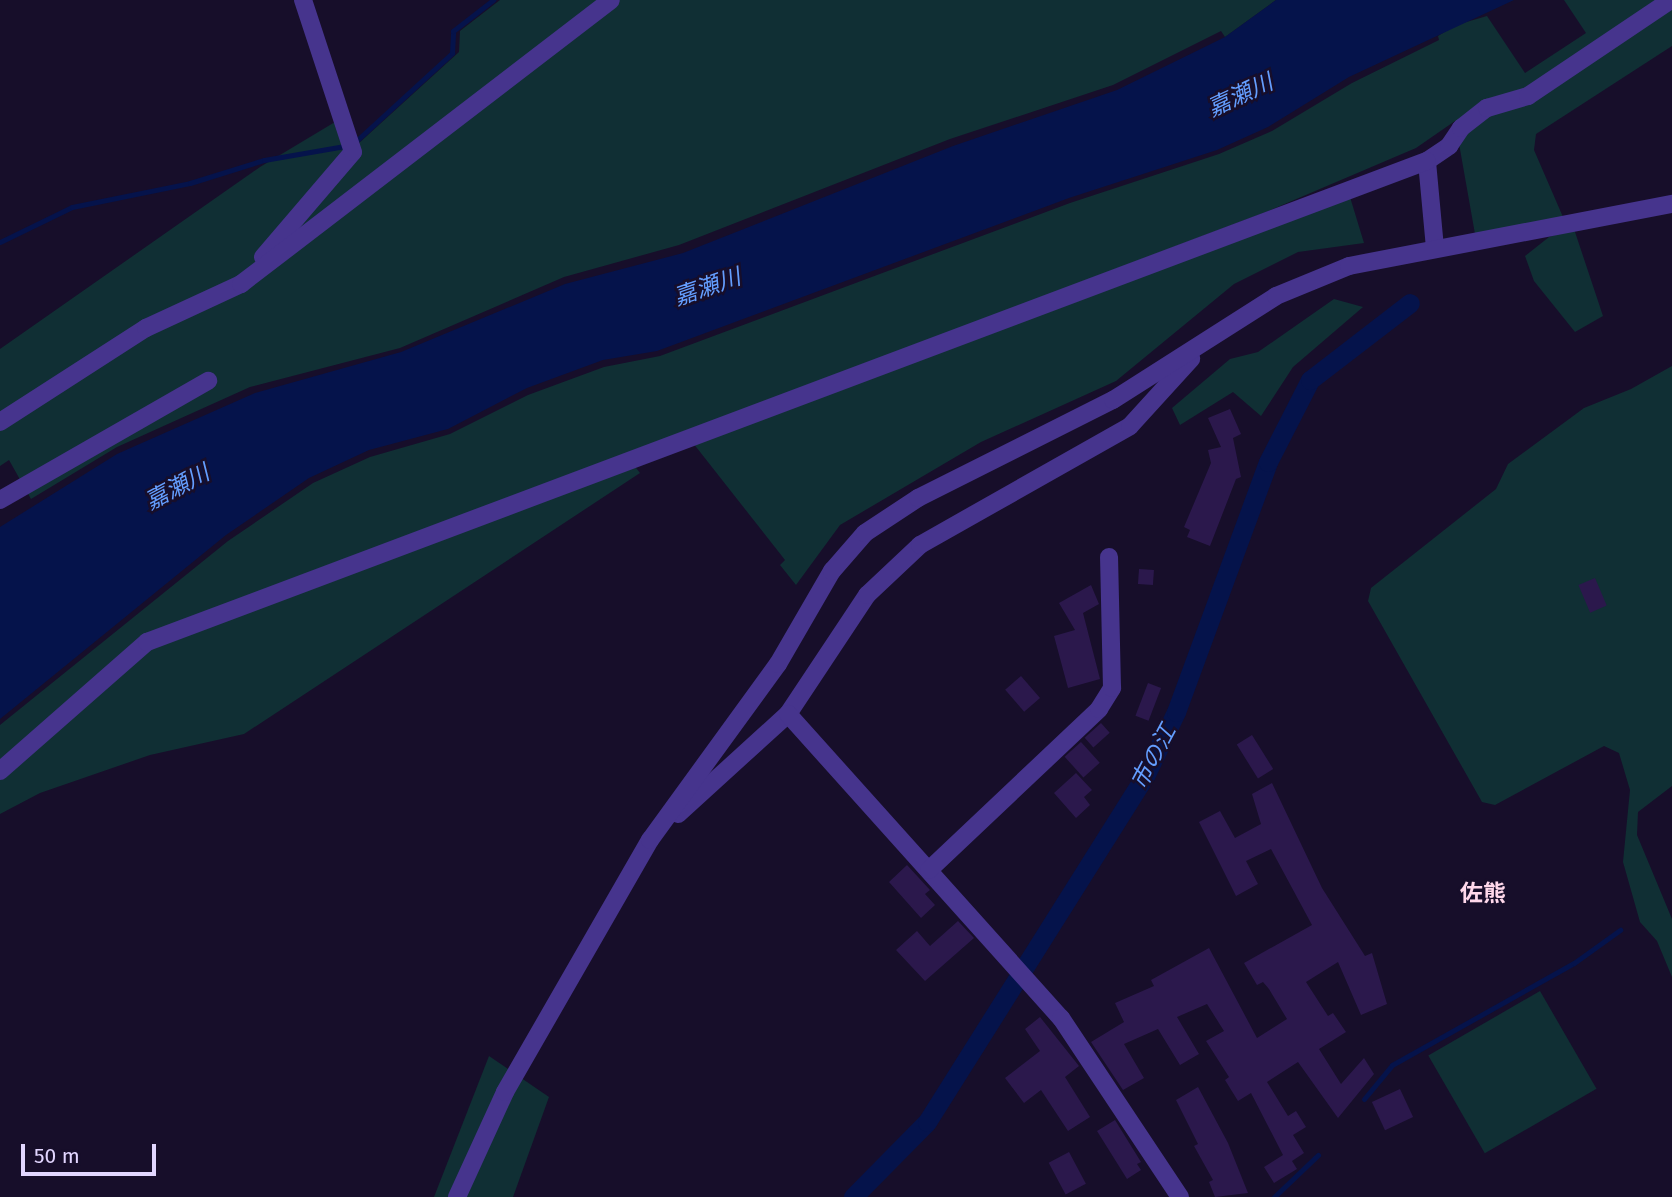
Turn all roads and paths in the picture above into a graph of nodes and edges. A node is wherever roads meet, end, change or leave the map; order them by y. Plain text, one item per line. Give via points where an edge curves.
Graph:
1 (303, 0) edge
2 (611, 0) edge
3 (1671, 0) edge
4 (1427, 160) junction
5 (1672, 204) edge
6 (1435, 248) junction
7 (240, 284) junction
8 (1205, 344) junction
9 (208, 381) dead end
10 (0, 422) edge
11 (0, 500) edge
12 (1109, 557) dead end
13 (788, 715) junction
14 (0, 771) edge
15 (650, 840) junction
16 (929, 870) junction
17 (457, 1197) edge
18 (1180, 1197) edge

1 - 7 street via 353,152
2 - 7 street
3 - 4 street via 1528,96 1487,108 1461,128 1449,146
4 - 6 street
4 - 14 street via 147,642
5 - 6 street
6 - 8 street via 1349,266 1276,296
7 - 10 street via 146,328
8 - 13 street via 1130,426 920,545 867,595
8 - 15 street via 1113,400 918,498 865,533 832,571 778,664
9 - 11 street
12 - 16 street via 1112,688 1099,709
13 - 15 street
13 - 16 street
15 - 17 street via 505,1092
16 - 18 street via 1035,989 1122,1107

